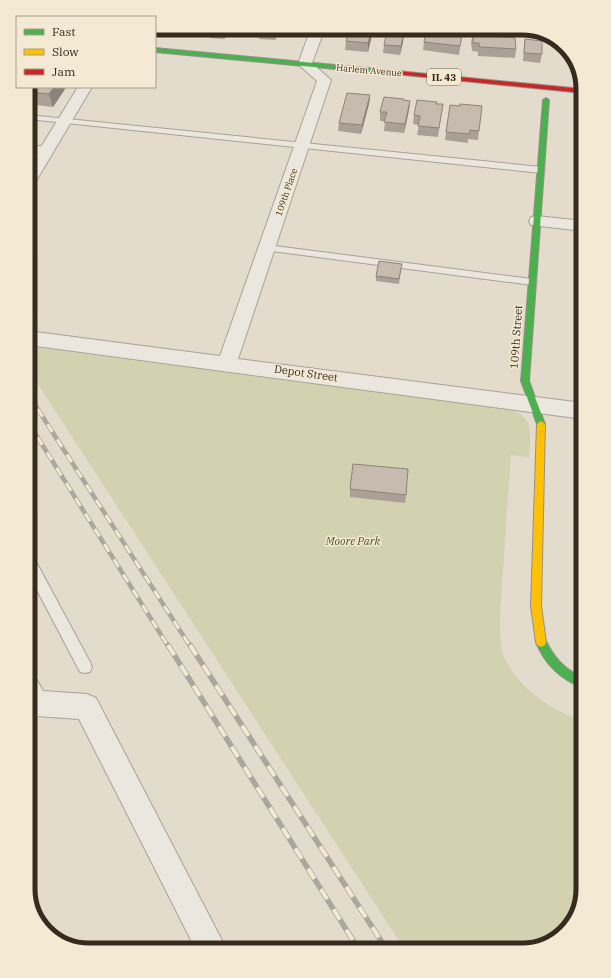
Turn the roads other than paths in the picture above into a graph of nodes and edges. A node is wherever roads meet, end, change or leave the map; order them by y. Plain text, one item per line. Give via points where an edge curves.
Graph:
1 (316, 35) edge
2 (156, 50) edge
3 (305, 71) junction
4 (84, 88) edge
5 (576, 90) edge
6 (546, 100) dead end
7 (35, 118) edge
8 (65, 120) junction
9 (302, 145) junction
10 (35, 149) edge
11 (46, 150) junction
12 (35, 169) edge
13 (541, 170) junction
14 (537, 221) junction
15 (576, 225) edge
16 (267, 248) junction
17 (532, 282) junction
18 (35, 339) edge
19 (227, 363) junction
20 (534, 404) junction
21 (576, 409) edge
22 (35, 573) edge
23 (85, 667) dead end
24 (576, 680) edge
25 (35, 701) edge
26 (208, 943) edge

1 - 3 street
2 - 3 street, Harlem Avenue / IL 43
3 - 5 street, Harlem Avenue / IL 43
3 - 9 street, 109th Place via 328,80
4 - 8 street
6 - 13 street, 109th Street
7 - 8 lane
8 - 9 lane
8 - 11 street
9 - 13 lane
9 - 16 street, 109th Place
10 - 11 lane
11 - 12 street
13 - 14 street, 109th Street
14 - 15 street
14 - 17 street, 109th Street
16 - 17 lane
16 - 19 street, 109th Place
17 - 20 street, 109th Street via 525,381
18 - 19 street, Depot Street
19 - 20 street, Depot Street
20 - 21 street, Depot Street
20 - 24 street, 109th Street via 541,424 537,633 554,665 563,674
22 - 23 lane
25 - 26 street via 87,707

